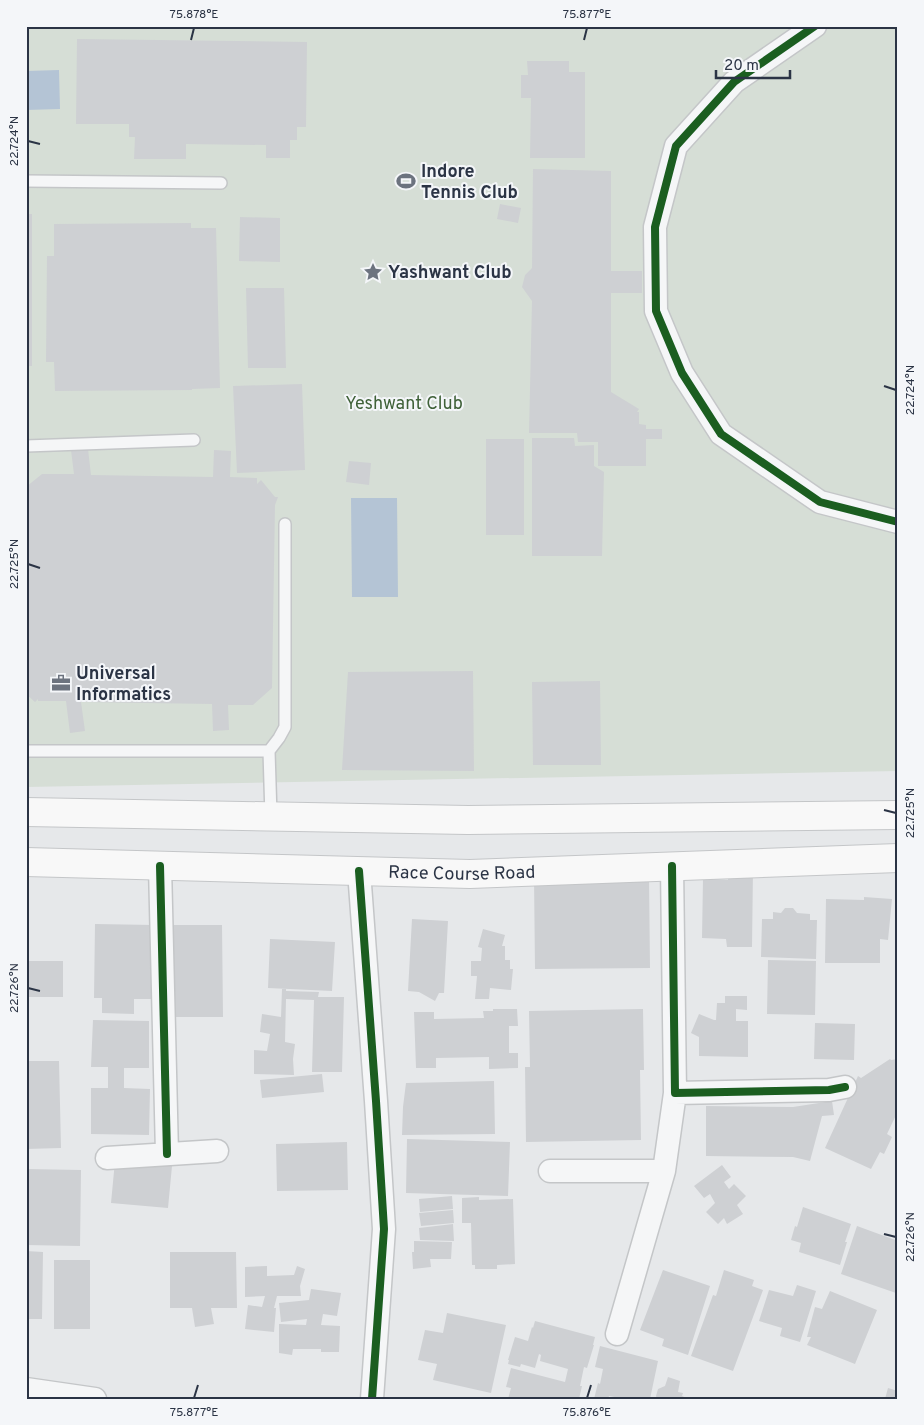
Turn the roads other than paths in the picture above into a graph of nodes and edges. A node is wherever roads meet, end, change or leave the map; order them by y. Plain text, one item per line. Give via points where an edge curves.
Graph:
1 (815, 26) edge
2 (26, 181) edge
3 (221, 183) dead end
4 (194, 440) dead end
5 (26, 446) edge
6 (898, 522) edge
7 (285, 524) dead end
8 (26, 751) edge
9 (269, 751) junction
10 (26, 812) edge
11 (898, 815) edge
12 (271, 816) junction
13 (898, 858) edge
14 (26, 862) edge
15 (160, 866) junction
16 (672, 866) junction
17 (359, 871) junction
18 (845, 1087) dead end
19 (676, 1093) junction
20 (216, 1151) dead end
21 (167, 1154) junction
22 (107, 1158) dead end
23 (550, 1171) dead end
24 (664, 1171) junction
25 (617, 1334) dead end
26 (26, 1389) edge
27 (94, 1399) edge
28 (372, 1399) edge

1 - 6 street via 734,82 676,146 655,227 656,311 682,373 721,434 820,502
2 - 3 lane
4 - 5 lane
7 - 9 lane via 285,726
8 - 9 lane
9 - 12 lane
10 - 12 main road
11 - 12 main road via 468,820
13 - 16 main road, Race Course Road
14 - 15 main road, Race Course Road
15 - 17 main road, Race Course Road
15 - 21 street
16 - 17 main road, Race Course Road via 470,874
16 - 19 street
17 - 28 street via 384,1230
18 - 19 street
19 - 24 street
20 - 21 street
21 - 22 street
23 - 24 street
24 - 25 street
26 - 27 street

